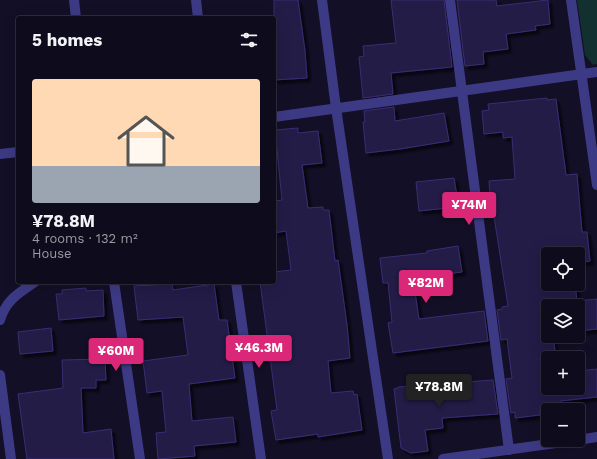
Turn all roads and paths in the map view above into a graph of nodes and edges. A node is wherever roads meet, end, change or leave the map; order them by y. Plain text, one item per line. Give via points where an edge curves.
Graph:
1 (74, 0) edge
2 (196, 0) edge
3 (322, 0) edge
4 (450, 0) edge
5 (571, 0) edge
6 (76, 16) edge
7 (198, 16) edge
8 (597, 72) edge
9 (582, 74) junction
10 (462, 90) junction
11 (336, 108) junction
12 (276, 116) edge
13 (16, 152) edge
14 (0, 154) edge
15 (597, 185) edge
16 (32, 284) edge
17 (114, 284) edge
18 (236, 284) edge
19 (0, 320) edge
20 (0, 376) edge
21 (597, 437) edge
22 (585, 439) edge
23 (541, 445) edge
24 (509, 450) junction
25 (11, 459) edge
26 (140, 459) edge
27 (261, 459) edge
28 (388, 459) edge
29 (443, 459) edge

1 - 6 street
2 - 7 street
3 - 11 street
4 - 10 street
5 - 9 street
8 - 9 street
9 - 10 street
9 - 15 street
10 - 11 street
10 - 24 street
11 - 12 street
11 - 28 street
13 - 14 street
16 - 19 street via 15,296 2,312
17 - 26 street
18 - 27 street
20 - 25 street
21 - 22 street
23 - 24 street
24 - 29 street

